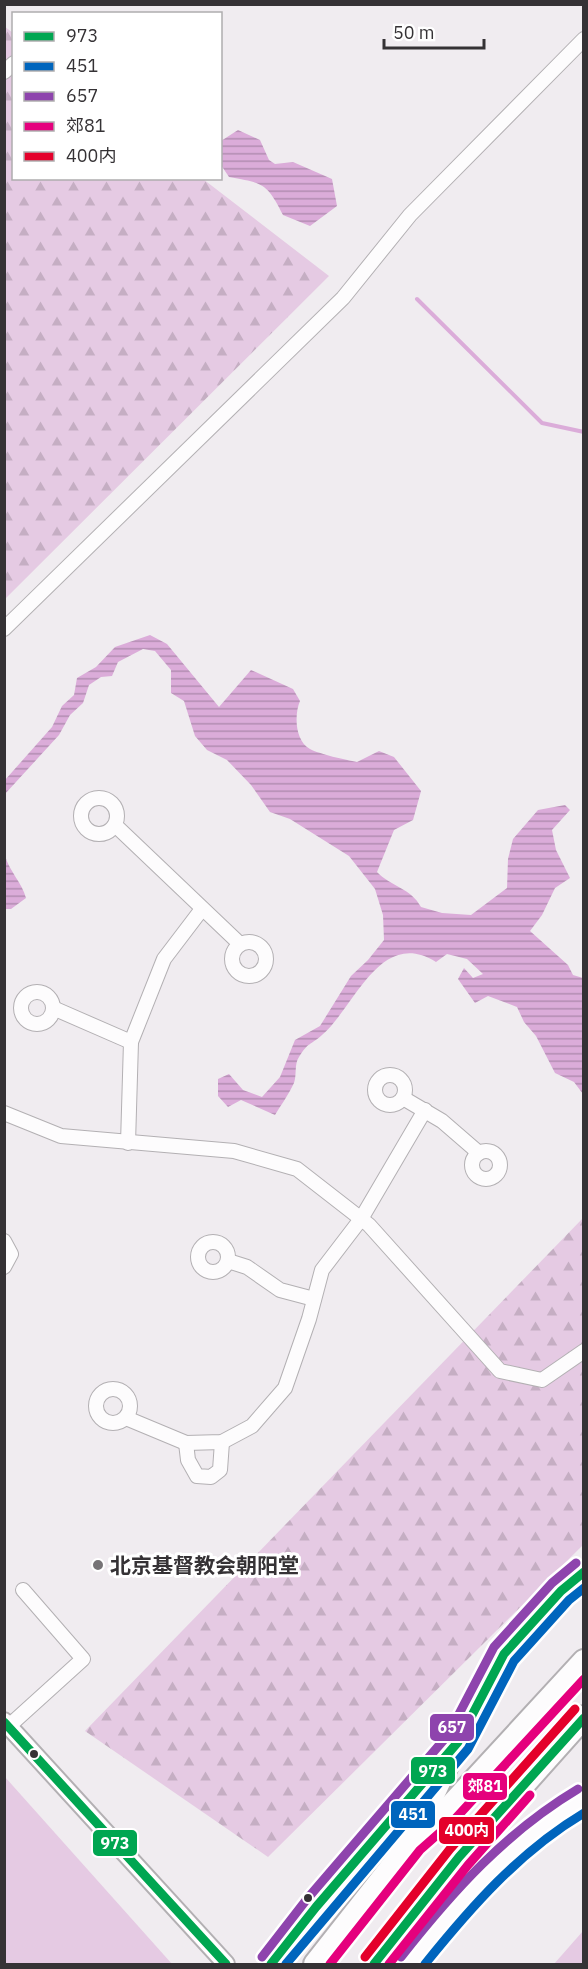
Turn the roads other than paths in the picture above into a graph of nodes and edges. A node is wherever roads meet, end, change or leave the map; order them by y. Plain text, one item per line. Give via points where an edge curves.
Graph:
1 (584, 39) edge
2 (4, 628) edge
3 (115, 825) dead end
4 (202, 909) junction
5 (240, 944) dead end
6 (53, 1008) dead end
7 (131, 1041) junction
8 (403, 1098) dead end
9 (425, 1110) junction
10 (4, 1113) edge
11 (128, 1143) junction
12 (479, 1153) dead end
13 (361, 1219) junction
14 (4, 1241) edge
15 (228, 1261) dead end
16 (4, 1267) edge
17 (314, 1299) junction
18 (584, 1351) edge
19 (126, 1418) dead end
20 (222, 1442) junction
21 (186, 1443) junction
22 (584, 1572) edge
23 (23, 1590) dead end
24 (584, 1661) edge
25 (584, 1717) edge
26 (7, 1723) edge
27 (458, 1742) junction
28 (584, 1799) edge
29 (411, 1842) junction
30 (226, 1965) edge
31 (271, 1965) edge
32 (315, 1965) edge
33 (374, 1965) edge
34 (410, 1965) edge

1 - 2 street via 410,215 343,298
3 - 4 street
4 - 5 street
4 - 7 street via 164,959
6 - 7 street
7 - 11 street
8 - 9 street
9 - 12 street
9 - 13 street
10 - 11 street via 61,1136
11 - 13 street via 234,1151 297,1169
13 - 17 street via 322,1270
13 - 18 street via 500,1371 542,1380
14 - 16 street via 11,1254
15 - 17 street via 247,1267 280,1290
17 - 20 street via 285,1388 252,1426
19 - 21 street
20 - 21 street
20 - 21 street via 220,1470 211,1477 196,1476 188,1460
22 - 27 street via 561,1591 504,1654
23 - 26 street via 83,1659
24 - 29 highway via 445,1812
25 - 33 highway via 459,1857
26 - 30 street
27 - 29 highway
27 - 31 street
28 - 34 street via 534,1830 486,1875
29 - 32 highway

